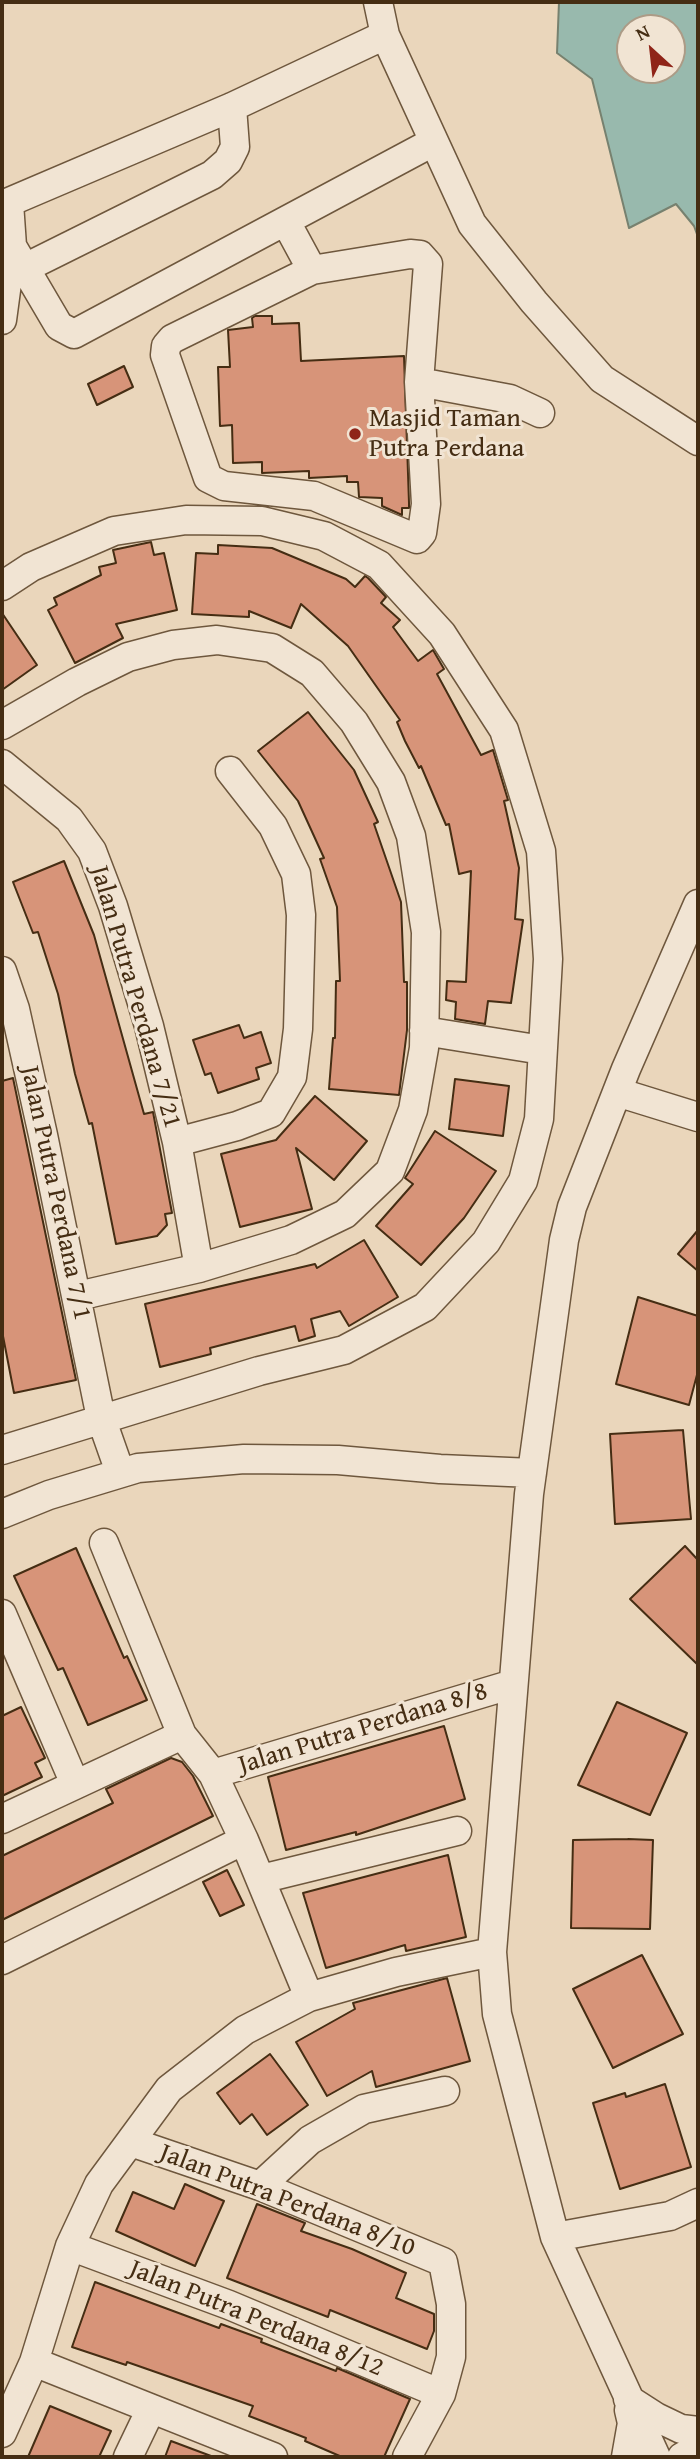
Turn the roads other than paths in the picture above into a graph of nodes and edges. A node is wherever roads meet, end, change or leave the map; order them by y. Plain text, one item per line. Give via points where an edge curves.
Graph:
1 (379, 2) edge
2 (385, 35) junction
3 (232, 107) junction
4 (433, 142) junction
5 (5, 204) edge
6 (286, 222) junction
7 (18, 257) junction
8 (312, 270) junction
9 (2, 320) edge
10 (419, 382) junction
11 (540, 412) dead end
12 (698, 441) edge
13 (2, 586) edge
14 (2, 725) edge
15 (2, 764) edge
16 (230, 771) dead end
17 (698, 904) edge
18 (2, 971) edge
19 (9, 1013) edge
20 (424, 1031) junction
21 (542, 1049) junction
22 (617, 1092) junction
23 (698, 1117) edge
24 (177, 1142) junction
25 (199, 1268) junction
26 (78, 1296) junction
27 (101, 1418) junction
28 (2, 1450) edge
29 (120, 1472) junction
30 (532, 1473) junction
31 (2, 1514) edge
32 (104, 1544) dead end
33 (2, 1614) edge
34 (513, 1684) junction
35 (183, 1735) junction
36 (213, 1774) junction
37 (75, 1784) junction
38 (2, 1819) edge
39 (457, 1831) dead end
40 (244, 1840) junction
41 (261, 1879) junction
42 (492, 1952) junction
43 (2, 1960) edge
44 (309, 1997) junction
45 (445, 2091) dead end
46 (131, 2142) junction
47 (260, 2186) junction
48 (698, 2203) edge
49 (555, 2236) junction
50 (70, 2246) junction
51 (34, 2362) junction
52 (441, 2394) junction
53 (626, 2397) junction
54 (151, 2409) junction
55 (698, 2431) edge
56 (2, 2433) edge
57 (698, 2448) edge
58 (128, 2457) edge
59 (273, 2457) edge
60 (407, 2457) edge
61 (626, 2457) edge
62 (656, 2457) edge
63 (682, 2457) edge

1 - 2 street
2 - 3 street
2 - 4 street
3 - 5 street
3 - 7 street via 235,147 212,175
4 - 6 street
4 - 12 street via 472,224 602,379
5 - 7 street
6 - 7 street via 74,334 59,326
6 - 8 street
7 - 9 street
8 - 10 street via 420,255 428,264
8 - 10 street via 166,346 165,355 208,478 224,486 314,496 417,539 426,503
10 - 11 street via 510,399
13 - 21 street via 114,531 186,520 262,521 324,536 379,565 442,634 504,730 541,851 548,959
14 - 20 street via 118,662 173,645 217,640 272,648 312,673 354,722 391,782 411,836 426,932
15 - 24 street, Jalan Putra Perdana 7/21 via 69,819 92,850 149,1026
16 - 24 street via 273,826 296,874 301,926 292,1077 271,1113
17 - 22 street
18 - 19 street, Jalan Putra Perdana 7/1
19 - 26 street, Jalan Putra Perdana 7/1
20 - 21 street
20 - 25 street via 413,1110 390,1171 345,1214 291,1240
21 - 27 street via 539,1119 523,1181 486,1242 425,1307 344,1350
22 - 23 street
22 - 30 street via 572,1207
24 - 25 street, Jalan Putra Perdana 7/21
25 - 26 street
26 - 27 street, Jalan Putra Perdana 7/1
27 - 28 street
27 - 29 street, Jalan Putra Perdana 7/1
29 - 30 street via 257,1459
29 - 31 street
30 - 34 street
32 - 35 street
33 - 37 street
34 - 36 street, Jalan Putra Perdana 8/8
34 - 42 street
35 - 36 street
35 - 37 street
36 - 40 street
37 - 38 street
39 - 41 street
40 - 41 street
40 - 43 street
41 - 44 street
42 - 44 street via 396,1972
42 - 49 street via 497,2014
44 - 46 street via 245,2030 169,2089
45 - 47 street via 364,2109 310,2140
46 - 47 street, Jalan Putra Perdana 8/10
46 - 50 street via 99,2184
47 - 52 street, Jalan Putra Perdana 8/10 via 443,2262 451,2357
48 - 49 street via 670,2216
49 - 53 street
50 - 51 street
50 - 52 street, Jalan Putra Perdana 8/12 via 229,2305
51 - 54 street
51 - 56 street
52 - 60 street
53 - 55 street via 681,2429
53 - 61 street via 632,2423
53 - 62 street
54 - 58 street
54 - 59 street
57 - 63 street

